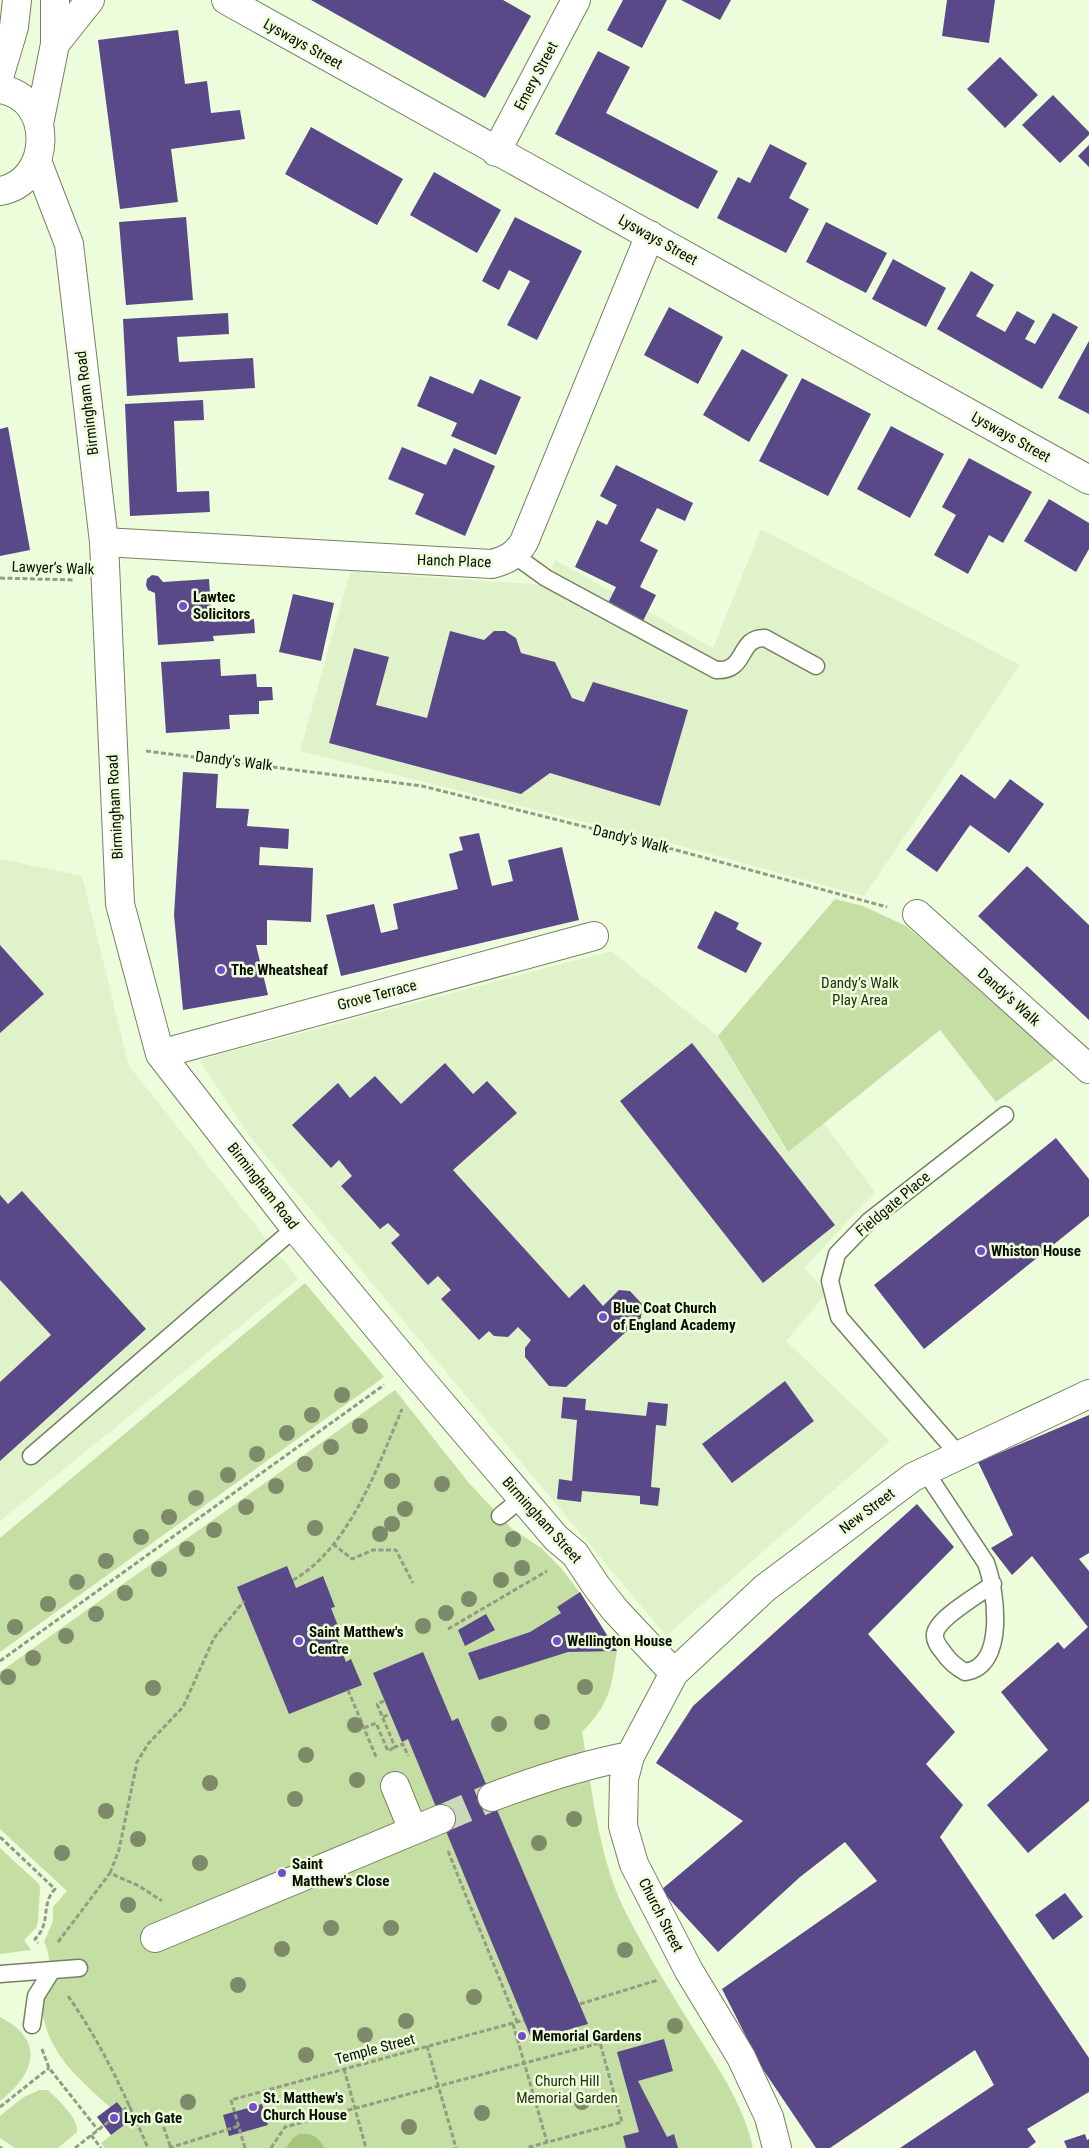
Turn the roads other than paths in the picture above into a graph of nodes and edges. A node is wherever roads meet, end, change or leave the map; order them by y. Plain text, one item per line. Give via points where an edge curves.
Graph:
1 (17, 0) edge
2 (55, 0) edge
3 (90, 0) edge
4 (226, 0) edge
5 (576, 0) edge
6 (54, 44) junction
7 (0, 74) edge
8 (0, 89) edge
9 (39, 124) junction
10 (496, 152) junction
11 (37, 161) junction
12 (1, 192) edge
13 (650, 235) junction
14 (1089, 480) edge
15 (104, 542) junction
16 (514, 555) junction
17 (816, 666) dead end
18 (917, 914) road end
19 (594, 936) dead end
20 (160, 1054) junction
21 (1089, 1070) edge
22 (1005, 1115) dead end
23 (295, 1228) junction
24 (414, 1370) joint
25 (1089, 1394) edge
26 (959, 1455) junction
27 (31, 1456) dead end
28 (925, 1471) junction
29 (522, 1498) junction
30 (500, 1516) dead end
31 (993, 1584) junction
32 (674, 1673) junction
33 (630, 1756) junction
34 (395, 1786) dead end
35 (492, 1797) tunnel mouth
36 (166, 1933) road end
37 (80, 1968) dead end
38 (51, 1972) junction
39 (0, 1974) edge
40 (32, 2024) road end
41 (776, 2148) edge

1 - 7 street via 14,27
2 - 6 street
3 - 6 street
4 - 10 street, Lysways Street
5 - 10 street, Emery Street
6 - 9 street
8 - 9 street via 22,98 35,113
9 - 11 street via 42,143
10 - 13 street, Lysways Street
11 - 12 street via 22,181
11 - 15 street, Birmingham Road via 69,244
13 - 14 street, Lysways Street
13 - 16 street via 524,542
15 - 16 street, Hanch Place via 492,564
15 - 20 street, Birmingham Road via 120,904
16 - 17 lane via 546,578 716,670 730,670 747,646 760,638 766,638
18 - 21 street, Dandy's Walk
19 - 20 street, Grove Terrace
20 - 23 street, Birmingham Road
22 - 26 lane, Fieldgate Place via 869,1220 837,1254 830,1281 839,1318
23 - 24 street, Birmingham Road
23 - 27 lane
24 - 29 street, Birmingham Street
25 - 26 street, New Street
26 - 28 street, New Street
28 - 31 lane via 986,1563
28 - 32 street, New Street via 766,1588
29 - 30 lane
29 - 32 street, Birmingham Street via 556,1538 575,1554 615,1610
31 - 31 lane via 992,1647 984,1663 971,1672 965,1672 948,1660 935,1634 945,1619
32 - 33 street, Church Street
33 - 35 street via 564,1771
33 - 41 street, Church Street via 624,1779 623,1826 634,1864 689,1970 752,2078 770,2117
34 - 36 street via 430,1823
37 - 38 lane
38 - 39 lane
38 - 40 lane via 36,1996

